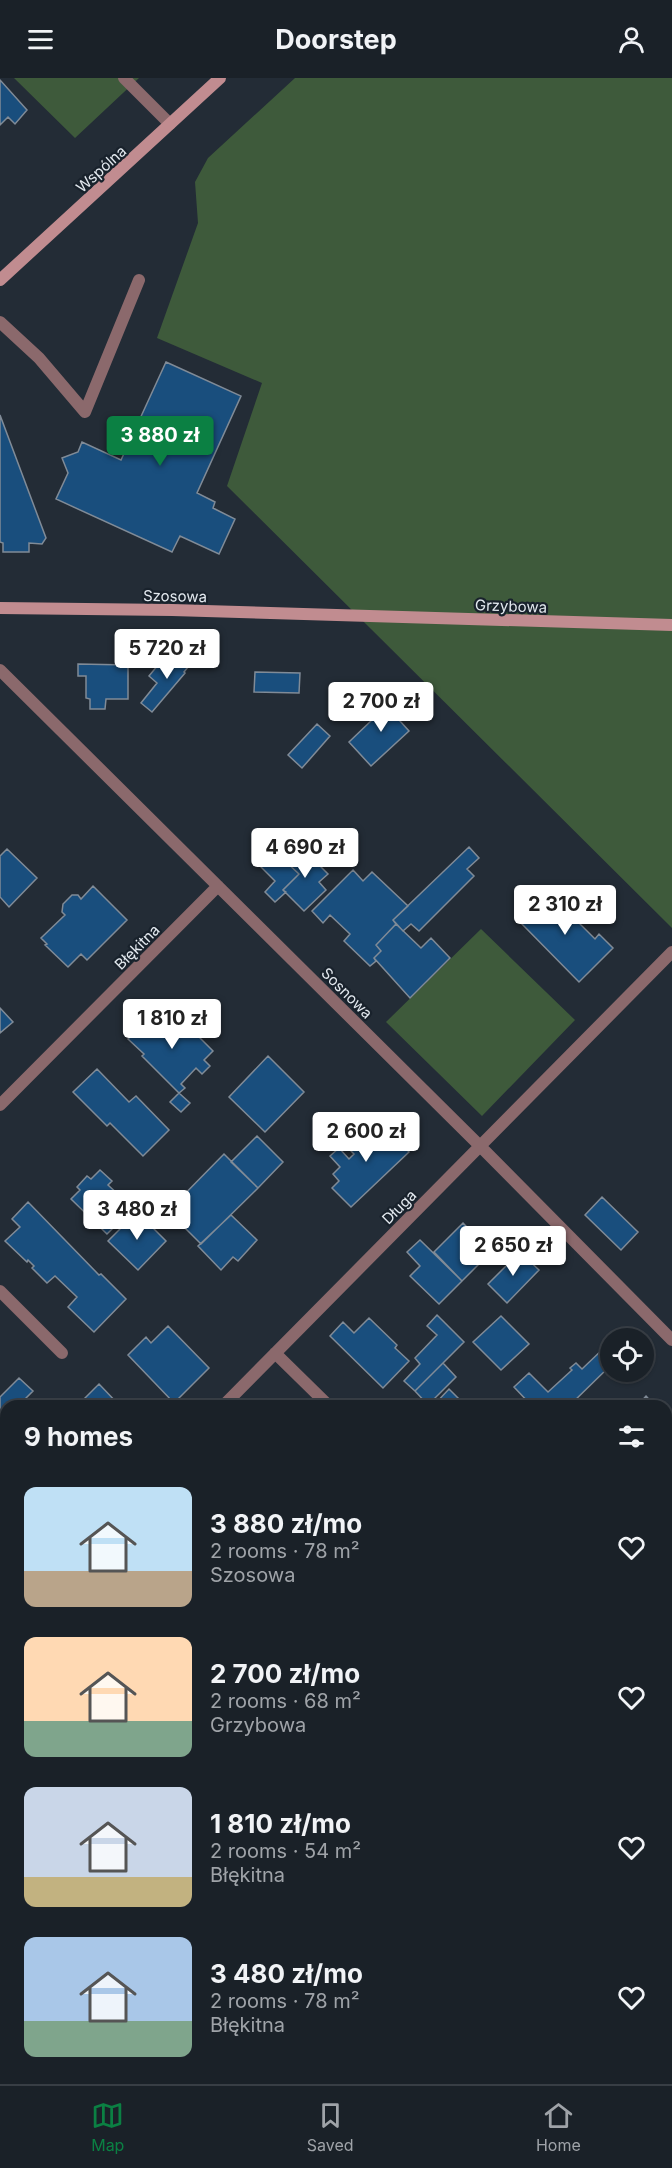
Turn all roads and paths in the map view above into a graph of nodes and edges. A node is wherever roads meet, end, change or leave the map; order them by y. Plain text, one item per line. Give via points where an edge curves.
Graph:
1 (124, 78) edge
2 (220, 78) edge
3 (170, 124) junction
4 (0, 280) edge
5 (139, 280) dead end
6 (0, 322) edge
7 (0, 608) edge
8 (349, 616) joint
9 (672, 625) edge
10 (0, 670) edge
11 (218, 886) junction
12 (672, 952) edge
13 (0, 1105) edge
14 (480, 1146) junction
15 (0, 1291) edge
16 (672, 1340) edge
17 (62, 1353) dead end
18 (275, 1353) junction
19 (229, 1400) edge
20 (322, 1400) edge

1 - 3 street
2 - 3 street, Wspólna
3 - 4 street, Wspólna
5 - 6 street via 85,412 39,358
7 - 8 street, Szosowa
8 - 9 street, Grzybowa
10 - 11 street, Sosnowa
11 - 13 street, Błękitna
11 - 14 street, Sosnowa
12 - 14 street, Długa
14 - 16 street, Sosnowa
14 - 18 street, Długa
15 - 17 street
18 - 19 street, Długa
18 - 20 street

